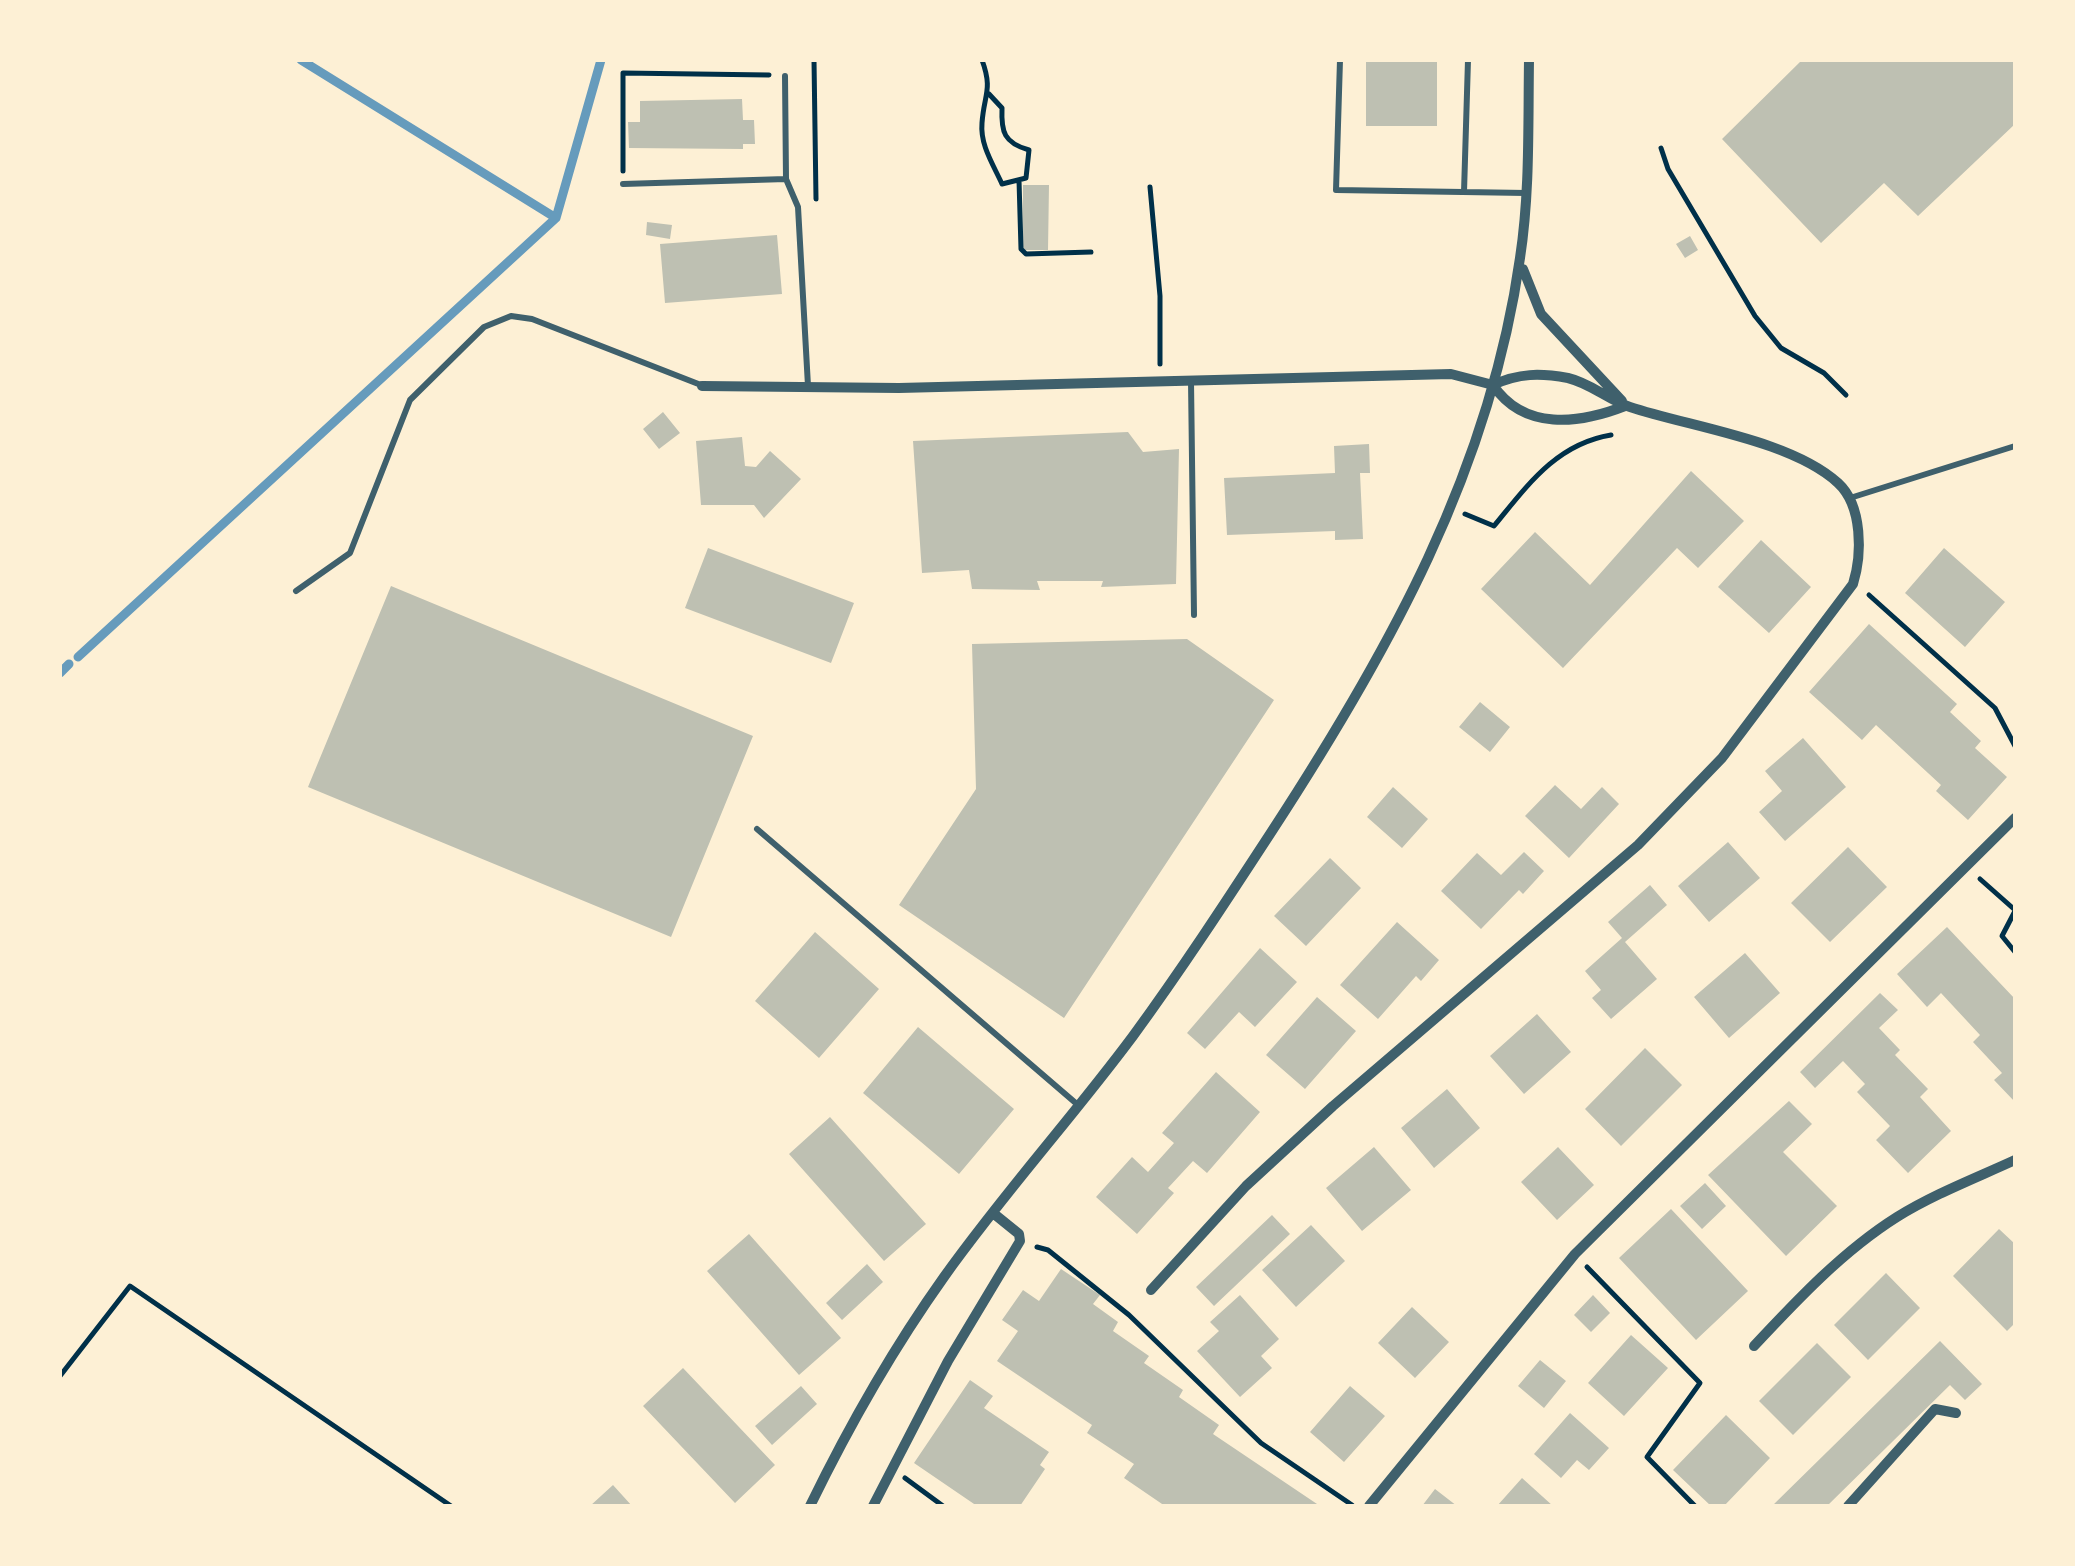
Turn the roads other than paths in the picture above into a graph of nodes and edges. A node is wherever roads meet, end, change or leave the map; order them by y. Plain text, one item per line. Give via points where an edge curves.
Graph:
1 (1340, 60) edge
2 (1468, 60) edge
3 (1529, 60) edge
4 (785, 76) road end
5 (786, 178) junction
6 (623, 184) road end
7 (1464, 192) junction
8 (1526, 192) junction
9 (1520, 257) junction
10 (1191, 381) junction
11 (1494, 385) junction
12 (702, 386) joint
13 (808, 387) junction
14 (1626, 406) junction
15 (2015, 446) edge
16 (1849, 499) junction
17 (296, 591) dead end
18 (1194, 615) dead end
19 (2015, 818) edge
20 (758, 828) dead end
21 (1078, 1105) junction
22 (2015, 1160) edge
23 (992, 1213) junction
24 (1151, 1290) dead end
25 (1754, 1346) dead end
26 (1956, 1413) dead end
27 (810, 1506) edge
28 (873, 1506) edge
29 (1369, 1506) edge
30 (1848, 1506) edge

1 - 7 lane via 1336,190
2 - 7 lane
3 - 8 street
4 - 5 lane
5 - 6 lane
5 - 13 lane via 798,206
7 - 8 lane
8 - 9 street
9 - 11 street
9 - 14 street via 1541,314
10 - 11 street via 1451,374
10 - 13 street
10 - 18 lane
11 - 14 street via 1529,373 1572,379
11 - 14 street via 1526,416 1558,420
11 - 21 street via 1454,509 1385,647 1192,952
12 - 13 street
12 - 17 lane via 532,319 511,316 484,327 410,400 350,553
14 - 16 street via 1800,460 1841,485
15 - 16 lane
16 - 24 street via 1860,562 1853,584 1722,758 1638,846 1246,1186
19 - 29 street via 1575,1254
20 - 21 lane
21 - 23 street
22 - 25 street via 1875,1231
23 - 27 street via 892,1355
23 - 28 street via 1020,1242
26 - 30 street via 1935,1409

